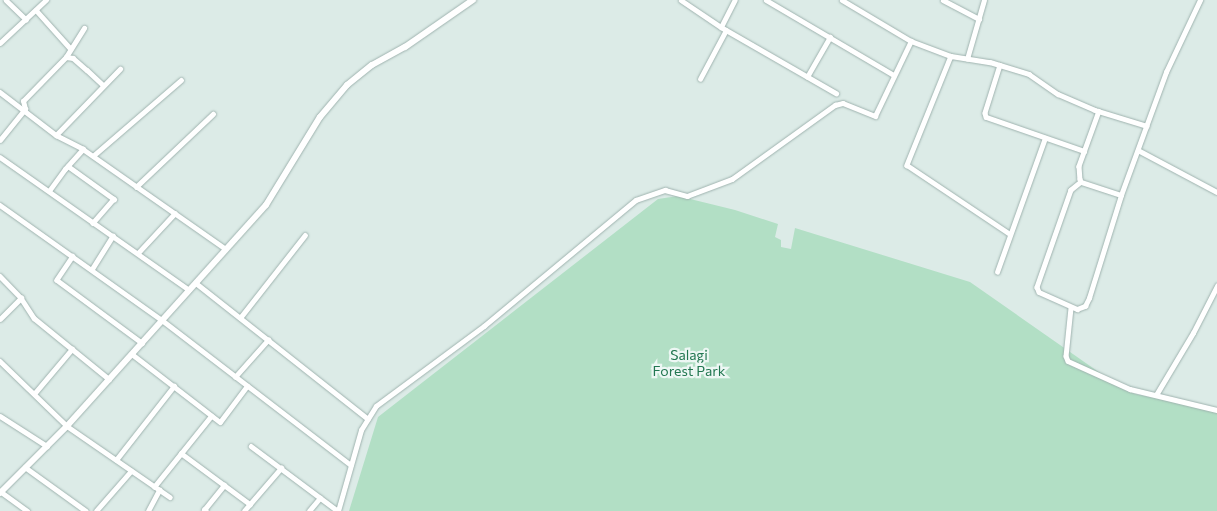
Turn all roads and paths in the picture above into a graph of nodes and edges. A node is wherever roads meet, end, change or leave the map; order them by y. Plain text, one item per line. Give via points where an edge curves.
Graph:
1 (6, 0) edge
2 (46, 0) edge
3 (473, 0) edge
4 (680, 0) edge
5 (735, 0) edge
6 (766, 0) edge
7 (842, 0) edge
8 (943, 0) edge
9 (984, 0) edge
10 (1200, 0) edge
11 (36, 10) junction
12 (978, 18) junction
13 (26, 19) junction
14 (84, 28) dead end
15 (723, 29) junction
16 (830, 37) junction
17 (911, 41) junction
18 (0, 43) edge
19 (71, 49) junction
20 (66, 56) junction
21 (951, 56) junction
22 (967, 59) junction
23 (1000, 65) junction
24 (120, 69) dead end
25 (894, 75) junction
26 (807, 77) junction
27 (700, 79) dead end
28 (181, 80) dead end
29 (103, 85) junction
30 (0, 92) edge
31 (836, 93) dead end
32 (25, 109) junction
33 (1099, 111) junction
34 (213, 114) dead end
35 (1147, 126) junction
36 (56, 135) junction
37 (1045, 138) junction
38 (0, 140) edge
39 (83, 150) junction
40 (1138, 150) junction
41 (1084, 151) junction
42 (93, 156) junction
43 (0, 157) edge
44 (68, 166) junction
45 (1081, 182) junction
46 (136, 187) junction
47 (49, 192) junction
48 (1217, 192) edge
49 (1121, 195) junction
50 (0, 205) edge
51 (175, 213) junction
52 (93, 222) junction
53 (1010, 234) junction
54 (305, 235) dead end
55 (113, 236) junction
56 (226, 249) junction
57 (138, 254) junction
58 (73, 256) junction
59 (92, 269) junction
60 (997, 272) dead end
61 (0, 276) edge
62 (196, 283) junction
63 (1217, 286) edge
64 (189, 290) junction
65 (21, 298) junction
66 (1072, 308) junction
67 (240, 318) junction
68 (0, 319) edge
69 (162, 320) junction
70 (268, 340) junction
71 (142, 343) junction
72 (72, 349) junction
73 (132, 354) junction
74 (0, 361) edge
75 (235, 376) junction
76 (109, 379) junction
77 (174, 386) junction
78 (247, 386) junction
79 (34, 394) junction
80 (1156, 395) junction
81 (1217, 410) edge
82 (0, 416) edge
83 (211, 416) junction
84 (368, 419) junction
85 (67, 426) junction
86 (47, 446) junction
87 (251, 446) dead end
88 (181, 453) junction
89 (116, 460) junction
90 (351, 466) junction
91 (25, 467) junction
92 (281, 468) junction
93 (131, 471) junction
94 (224, 485) junction
95 (154, 487) junction
96 (159, 490) junction
97 (0, 492) edge
98 (170, 497) dead end
99 (320, 498) junction
100 (250, 504) junction
101 (28, 511) edge
102 (86, 511) edge
103 (96, 511) edge
104 (148, 511) edge
105 (206, 511) edge
106 (244, 511) edge
107 (309, 511) edge
108 (338, 511) edge

1 - 13 street
2 - 11 street
3 - 56 street via 347,85 320,117 266,205
4 - 15 street
5 - 15 street
6 - 16 street
7 - 17 street
8 - 12 street
9 - 12 street
10 - 35 street via 1166,72
11 - 13 street
11 - 19 street
12 - 22 street
13 - 18 street
14 - 19 street
15 - 26 street
15 - 27 street
16 - 25 street
16 - 26 street
17 - 21 street
17 - 25 street
19 - 20 street
20 - 29 street via 73,58
20 - 32 street via 23,101
21 - 22 street
21 - 53 street via 907,165
22 - 23 street
23 - 33 street via 1029,74 1058,94
23 - 37 street via 986,117
24 - 29 street
25 - 84 street via 875,116 843,103 835,105 732,179 687,196 665,190 636,200 484,326 376,406
26 - 31 street
28 - 42 street
29 - 36 street
30 - 32 street
32 - 36 street
32 - 38 street
33 - 35 street
33 - 41 street
34 - 46 street
35 - 40 street
36 - 39 street
37 - 41 street
37 - 53 street
39 - 42 street
39 - 44 street
40 - 48 street
40 - 49 street
41 - 45 street via 1079,166
42 - 46 street
43 - 47 street
44 - 47 street
44 - 52 street via 114,199
45 - 49 street
45 - 66 street via 1071,190 1037,287 1039,292
46 - 51 street
47 - 52 street
49 - 66 street via 1087,303 1080,308
50 - 58 street
51 - 56 street
51 - 57 street
52 - 55 street
53 - 60 street
54 - 67 street
55 - 57 street
55 - 59 street
56 - 62 street
57 - 64 street
58 - 59 street
58 - 71 street via 58,280
59 - 69 street
61 - 65 street
62 - 64 street
62 - 67 street
63 - 80 street
64 - 69 street
65 - 68 street
65 - 72 street via 34,318
66 - 80 street via 1068,361 1130,389
67 - 70 street
69 - 71 street
69 - 75 street
70 - 75 street
70 - 84 street
71 - 73 street
72 - 76 street
72 - 79 street
73 - 76 street
73 - 77 street
74 - 79 street
75 - 78 street
76 - 85 street
77 - 83 street
77 - 89 street
78 - 83 street via 220,422
78 - 90 street
79 - 85 street
80 - 81 street
82 - 86 street
83 - 88 street
84 - 90 street via 361,430
85 - 86 street
85 - 89 street
86 - 91 street
87 - 92 street
88 - 94 street
88 - 95 street
89 - 93 street
90 - 108 street
91 - 97 street
91 - 102 street
92 - 99 street
92 - 100 street
93 - 95 street
93 - 103 street
94 - 100 street
94 - 105 street
95 - 96 street
96 - 98 street
96 - 104 street
97 - 101 street
99 - 107 street
99 - 108 street
100 - 106 street

